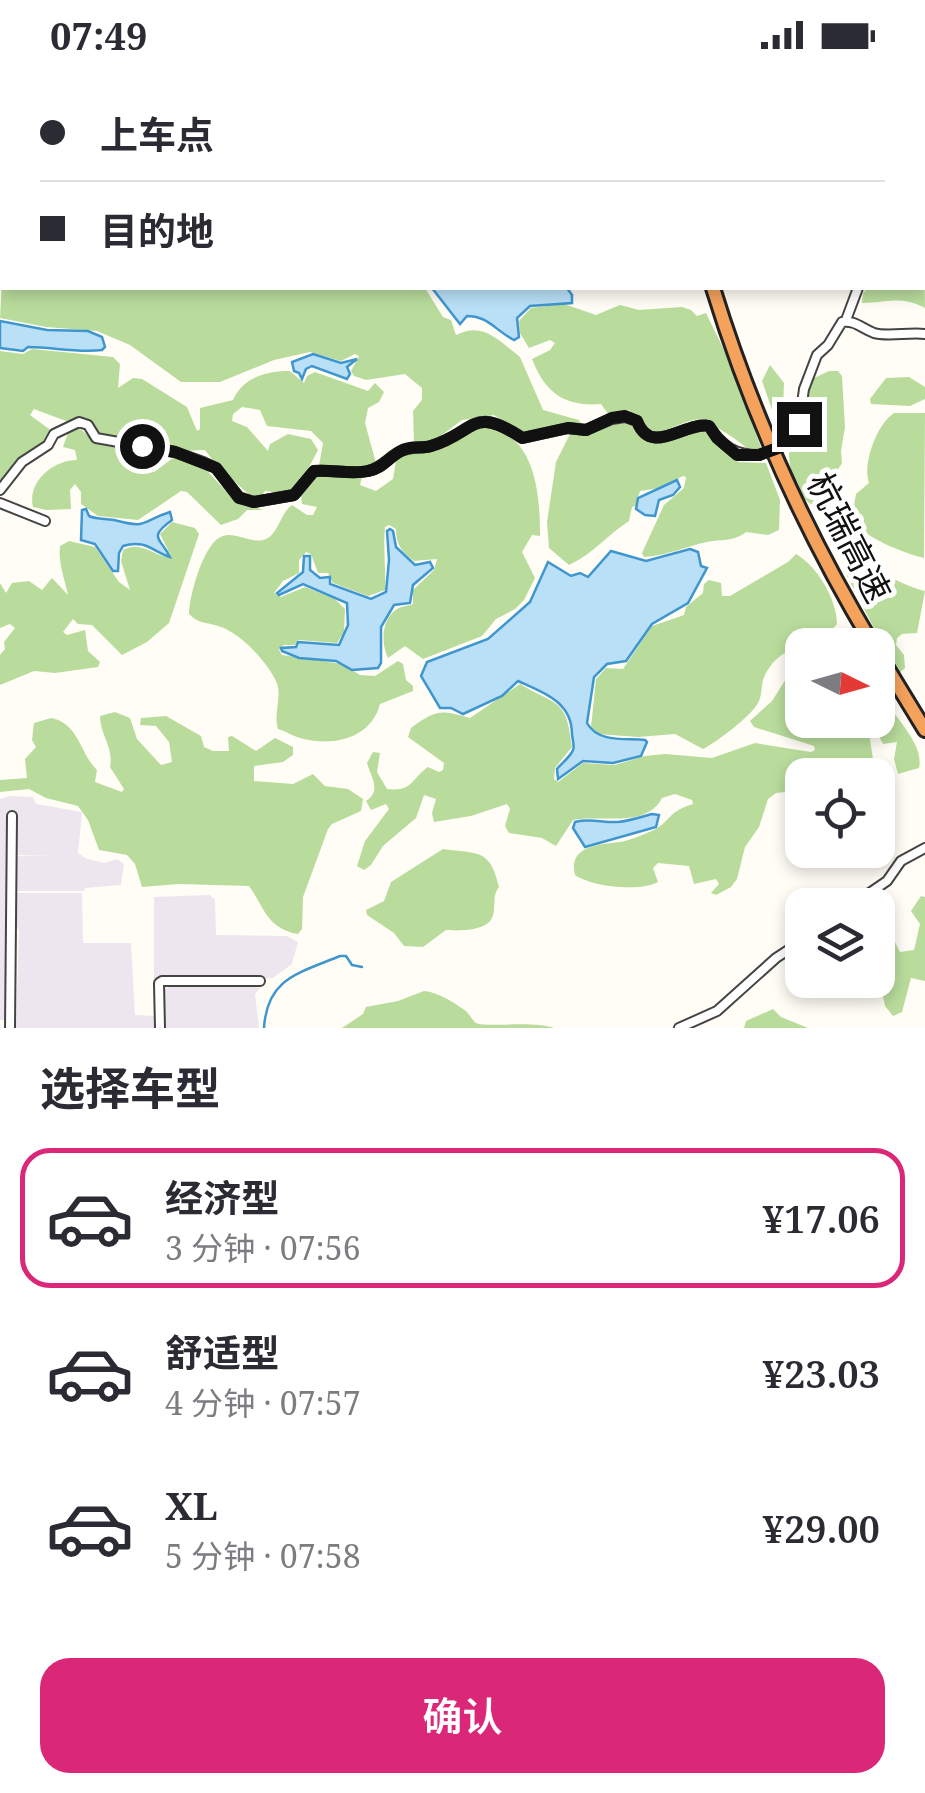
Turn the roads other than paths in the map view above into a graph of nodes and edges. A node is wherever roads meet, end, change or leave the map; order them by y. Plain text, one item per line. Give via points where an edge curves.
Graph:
1 (711, 290) edge
2 (711, 290) edge
3 (857, 290) edge
4 (846, 320) junction
5 (925, 334) edge
6 (0, 490) edge
7 (0, 503) edge
8 (45, 520) dead end
9 (854, 628) edge
10 (863, 628) edge
11 (895, 681) edge
12 (895, 694) edge
13 (925, 730) edge
14 (925, 741) edge
15 (12, 816) dead end
16 (925, 848) edge
17 (877, 888) edge
18 (785, 952) edge
19 (260, 980) dead end
20 (10, 1028) edge
21 (160, 1028) edge
22 (679, 1028) edge

1 - 9 highway, 杭瑞高速 via 791,503
2 - 10 highway, 杭瑞高速 via 800,509
3 - 4 street
4 - 5 street via 886,336
4 - 6 street, bridge via 817,355 799,424 786,445 759,455 737,455 709,426 698,424 667,438 650,437 625,416 586,430 522,438 488,422 467,425 429,447 407,447 366,472 314,471 294,495 257,502 239,498 204,462 96,438 79,422 54,434
7 - 8 street
11 - 13 highway, 杭瑞高速
12 - 14 highway
15 - 20 street
16 - 17 street via 901,861
18 - 22 street via 717,1010
19 - 21 street via 162,980

